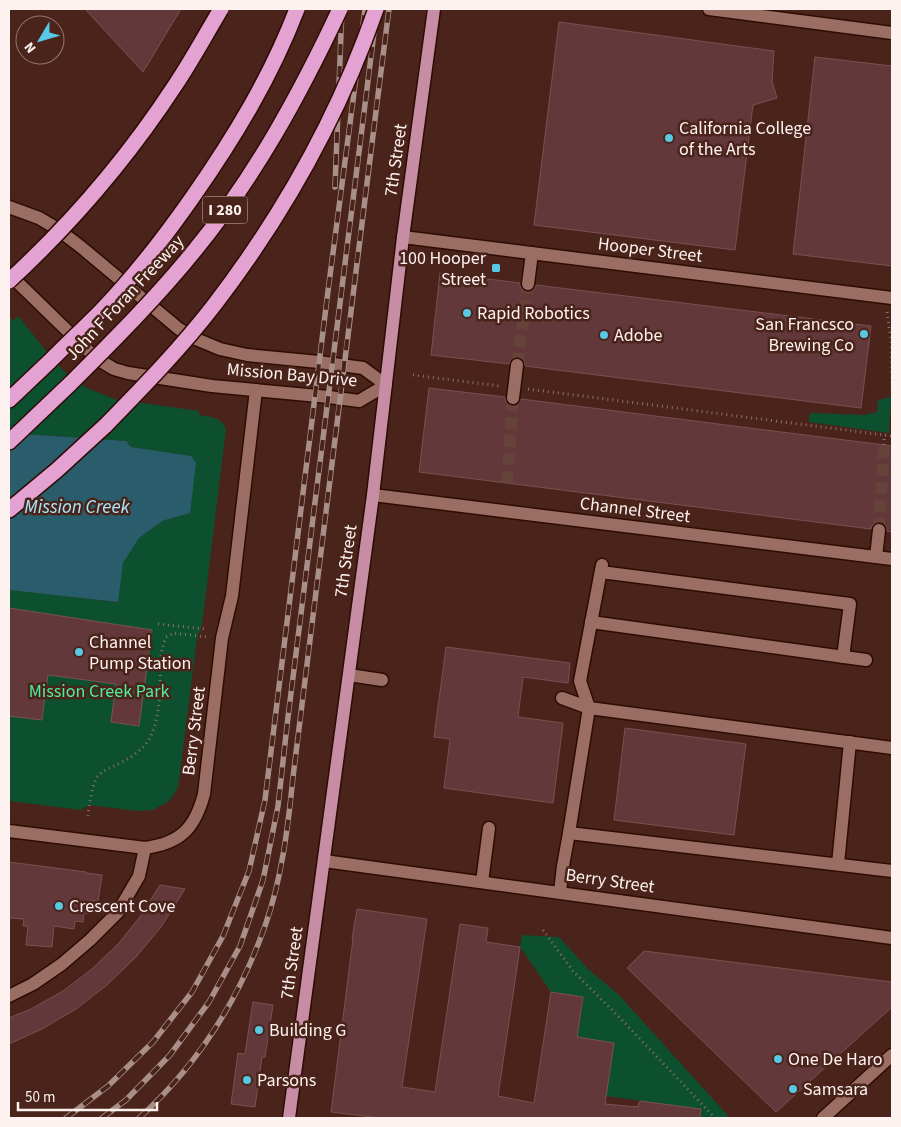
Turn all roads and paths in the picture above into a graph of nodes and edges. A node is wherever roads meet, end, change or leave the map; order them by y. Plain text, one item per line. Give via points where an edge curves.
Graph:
1 (222, 9) edge
2 (297, 9) edge
3 (340, 9) edge
4 (376, 9) edge
5 (434, 9) edge
6 (709, 9) edge
7 (892, 33) edge
8 (9, 207) edge
9 (404, 237) junction
10 (532, 253) junction
11 (9, 274) edge
12 (9, 281) edge
13 (528, 284) tunnel mouth
14 (888, 298) edge
15 (517, 365) tunnel mouth
16 (413, 374) dead end
17 (386, 385) junction
18 (892, 388) edge
19 (256, 390) junction
20 (514, 393) junction
21 (9, 400) edge
22 (884, 435) junction
23 (892, 436) edge
24 (9, 442) edge
25 (884, 445) tunnel mouth
26 (373, 495) junction
27 (9, 510) edge
28 (878, 530) tunnel mouth
29 (876, 557) junction
30 (892, 559) edge
31 (591, 622) junction
32 (158, 624) dead end
33 (206, 630) dead end
34 (222, 638) junction
35 (843, 657) junction
36 (866, 660) dead end
37 (349, 674) junction
38 (382, 680) dead end
39 (562, 698) dead end
40 (589, 708) junction
41 (850, 742) junction
42 (892, 748) edge
43 (88, 816) dead end
44 (489, 828) dead end
45 (9, 831) edge
46 (569, 833) junction
47 (145, 848) junction
48 (324, 860) junction
49 (838, 864) junction
50 (892, 871) edge
51 (482, 882) junction
52 (560, 892) junction
53 (543, 930) dead end
54 (892, 938) edge
55 (9, 996) edge
56 (892, 1055) edge
57 (289, 1118) edge
58 (715, 1118) edge
59 (823, 1118) edge

1 - 12 highway, bridge via 177,84 128,151 63,228
2 - 21 highway, I 280, bridge via 287,36 238,128 170,229 100,312
3 - 24 highway, John F Foran Freeway / I 280, bridge via 293,103 262,156 196,249 122,333
4 - 27 highway, bridge via 354,66 311,156 256,247 225,290 182,344 113,418
5 - 9 main road, 7th Street
6 - 7 street
8 - 17 street, Mission Bay Drive via 56,228 179,329 196,339 247,355 363,368
9 - 10 street, Hooper Street
9 - 17 main road, 7th Street
10 - 13 street
10 - 14 street, Hooper Street
11 - 19 street, Mission Bay Drive via 84,347 114,369
14 - 18 path
15 - 20 street
16 - 20 path
17 - 19 street, Mission Bay Drive via 359,401
17 - 26 main road, 7th Street
19 - 34 street, Berry Street via 232,596
20 - 22 path
22 - 23 path
22 - 25 path
26 - 29 street, Channel Street
26 - 37 main road, 7th Street
28 - 29 street
29 - 30 street, Channel Street
31 - 35 street
31 - 35 street via 601,568 850,604
31 - 40 street via 580,681
32 - 33 path
34 - 43 path via 174,633 166,637 162,647 157,718 153,732 138,752 96,778
34 - 47 street, Berry Street via 200,808 181,835 170,842
35 - 36 street
37 - 38 street
37 - 48 main road, 7th Street
39 - 40 street
40 - 41 street
40 - 46 street
41 - 42 street
41 - 49 street
44 - 51 street
45 - 47 street, Berry Street
46 - 49 street
46 - 52 street
47 - 55 street via 139,876 118,912 62,964
48 - 51 street, Berry Street
48 - 57 main road, 7th Street
49 - 50 street
51 - 52 street, Berry Street
52 - 54 street, Berry Street
53 - 58 path via 573,971
56 - 59 street

